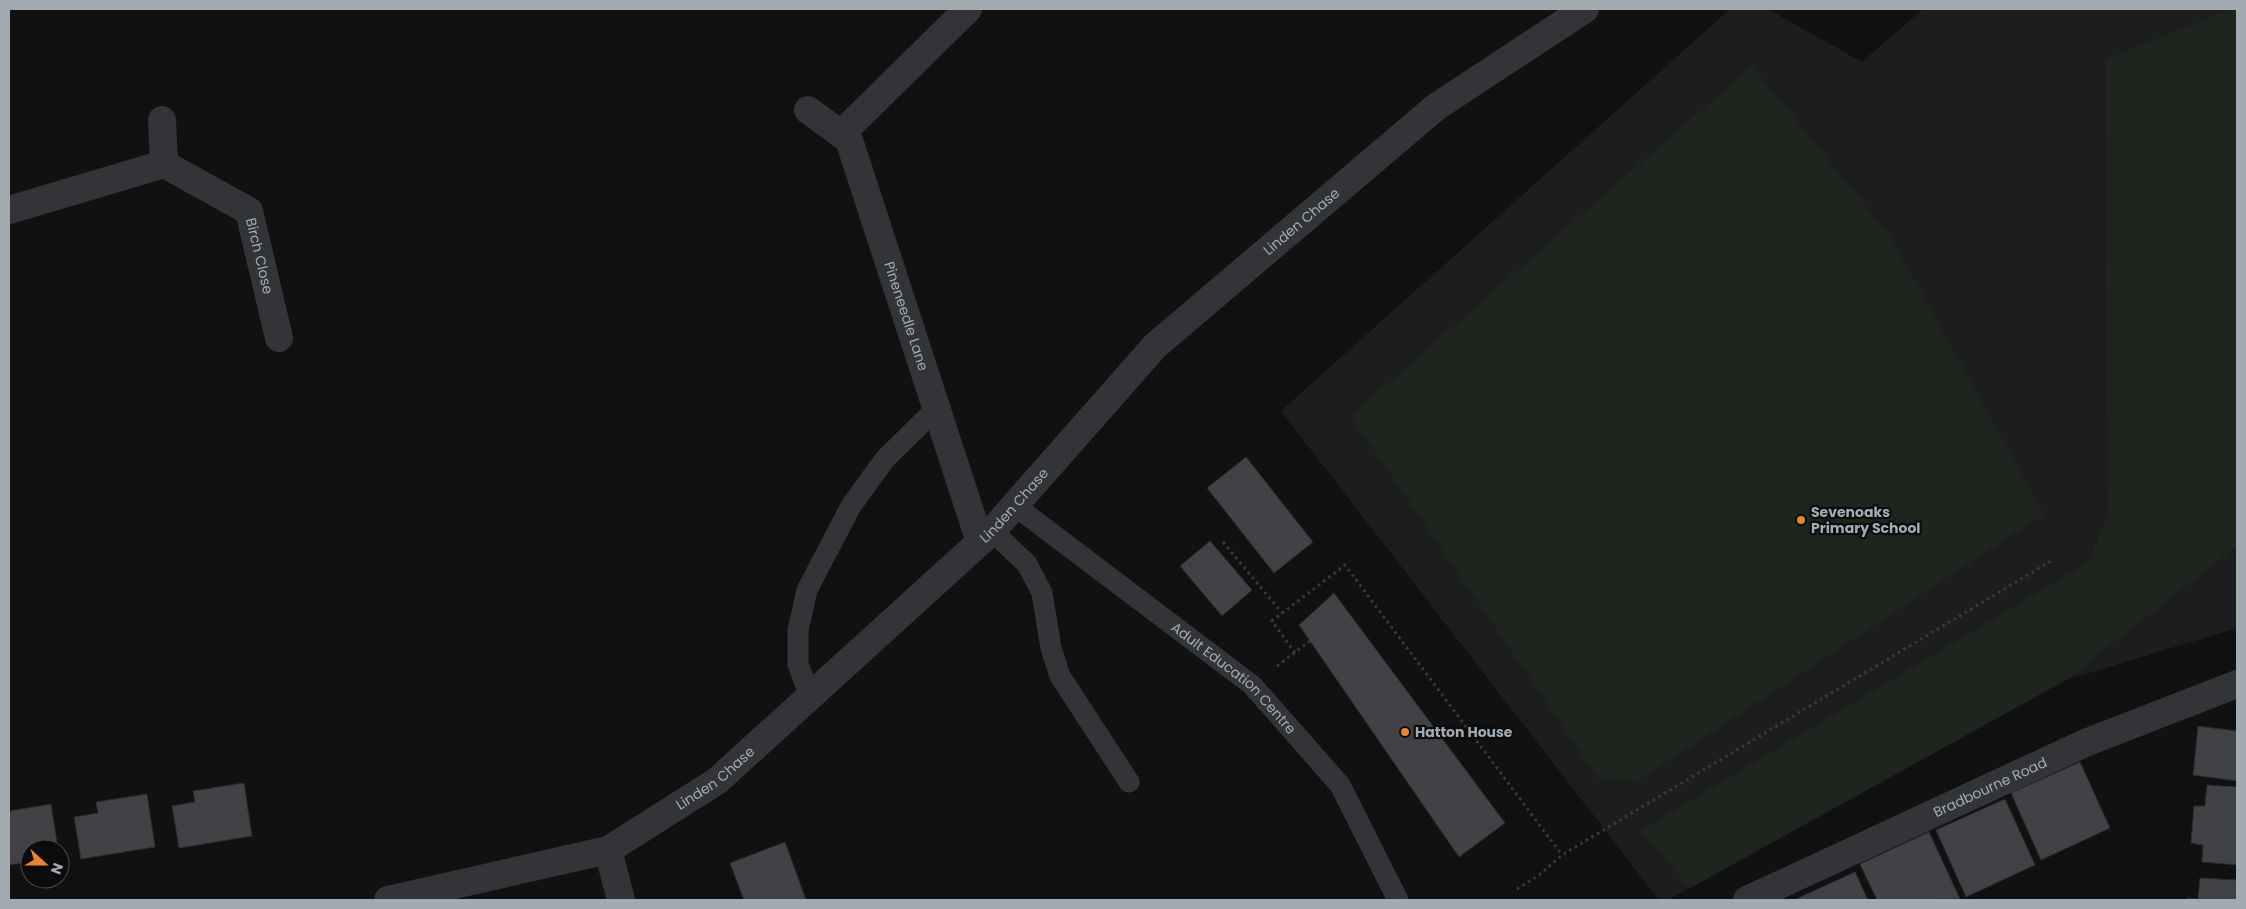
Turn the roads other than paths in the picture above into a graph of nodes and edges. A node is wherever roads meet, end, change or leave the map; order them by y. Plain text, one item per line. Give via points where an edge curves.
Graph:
1 (968, 9) edge
2 (1585, 9) edge
3 (808, 110) dead end
4 (162, 120) dead end
5 (841, 134) junction
6 (164, 164) junction
7 (9, 210) edge
8 (279, 338) dead end
9 (937, 408) junction
10 (1014, 505) junction
11 (986, 536) junction
12 (2237, 684) edge
13 (810, 696) junction
14 (1129, 782) dead end
15 (608, 850) junction
16 (388, 900) edge
17 (621, 900) edge
18 (1398, 900) edge
19 (1747, 900) edge

1 - 5 street
2 - 10 street, Linden Chase via 1436,107 1155,346
3 - 5 street, Pineneedle Lane
4 - 6 street
5 - 9 street, Pineneedle Lane via 850,140
6 - 7 street
6 - 8 street, Birch Close via 249,211
9 - 11 street, Pineneedle Lane
9 - 13 lane via 885,459 851,506 807,590 798,630 798,664
10 - 11 street, Linden Chase
10 - 18 lane, Adult Education Centre via 1252,685 1340,785
11 - 13 street, Linden Chase
11 - 14 lane via 1027,564 1042,593 1051,648 1060,676
12 - 19 street, Bradbourne Road via 2085,743
13 - 15 street, Linden Chase via 717,781
15 - 16 street, Linden Chase
15 - 17 street

